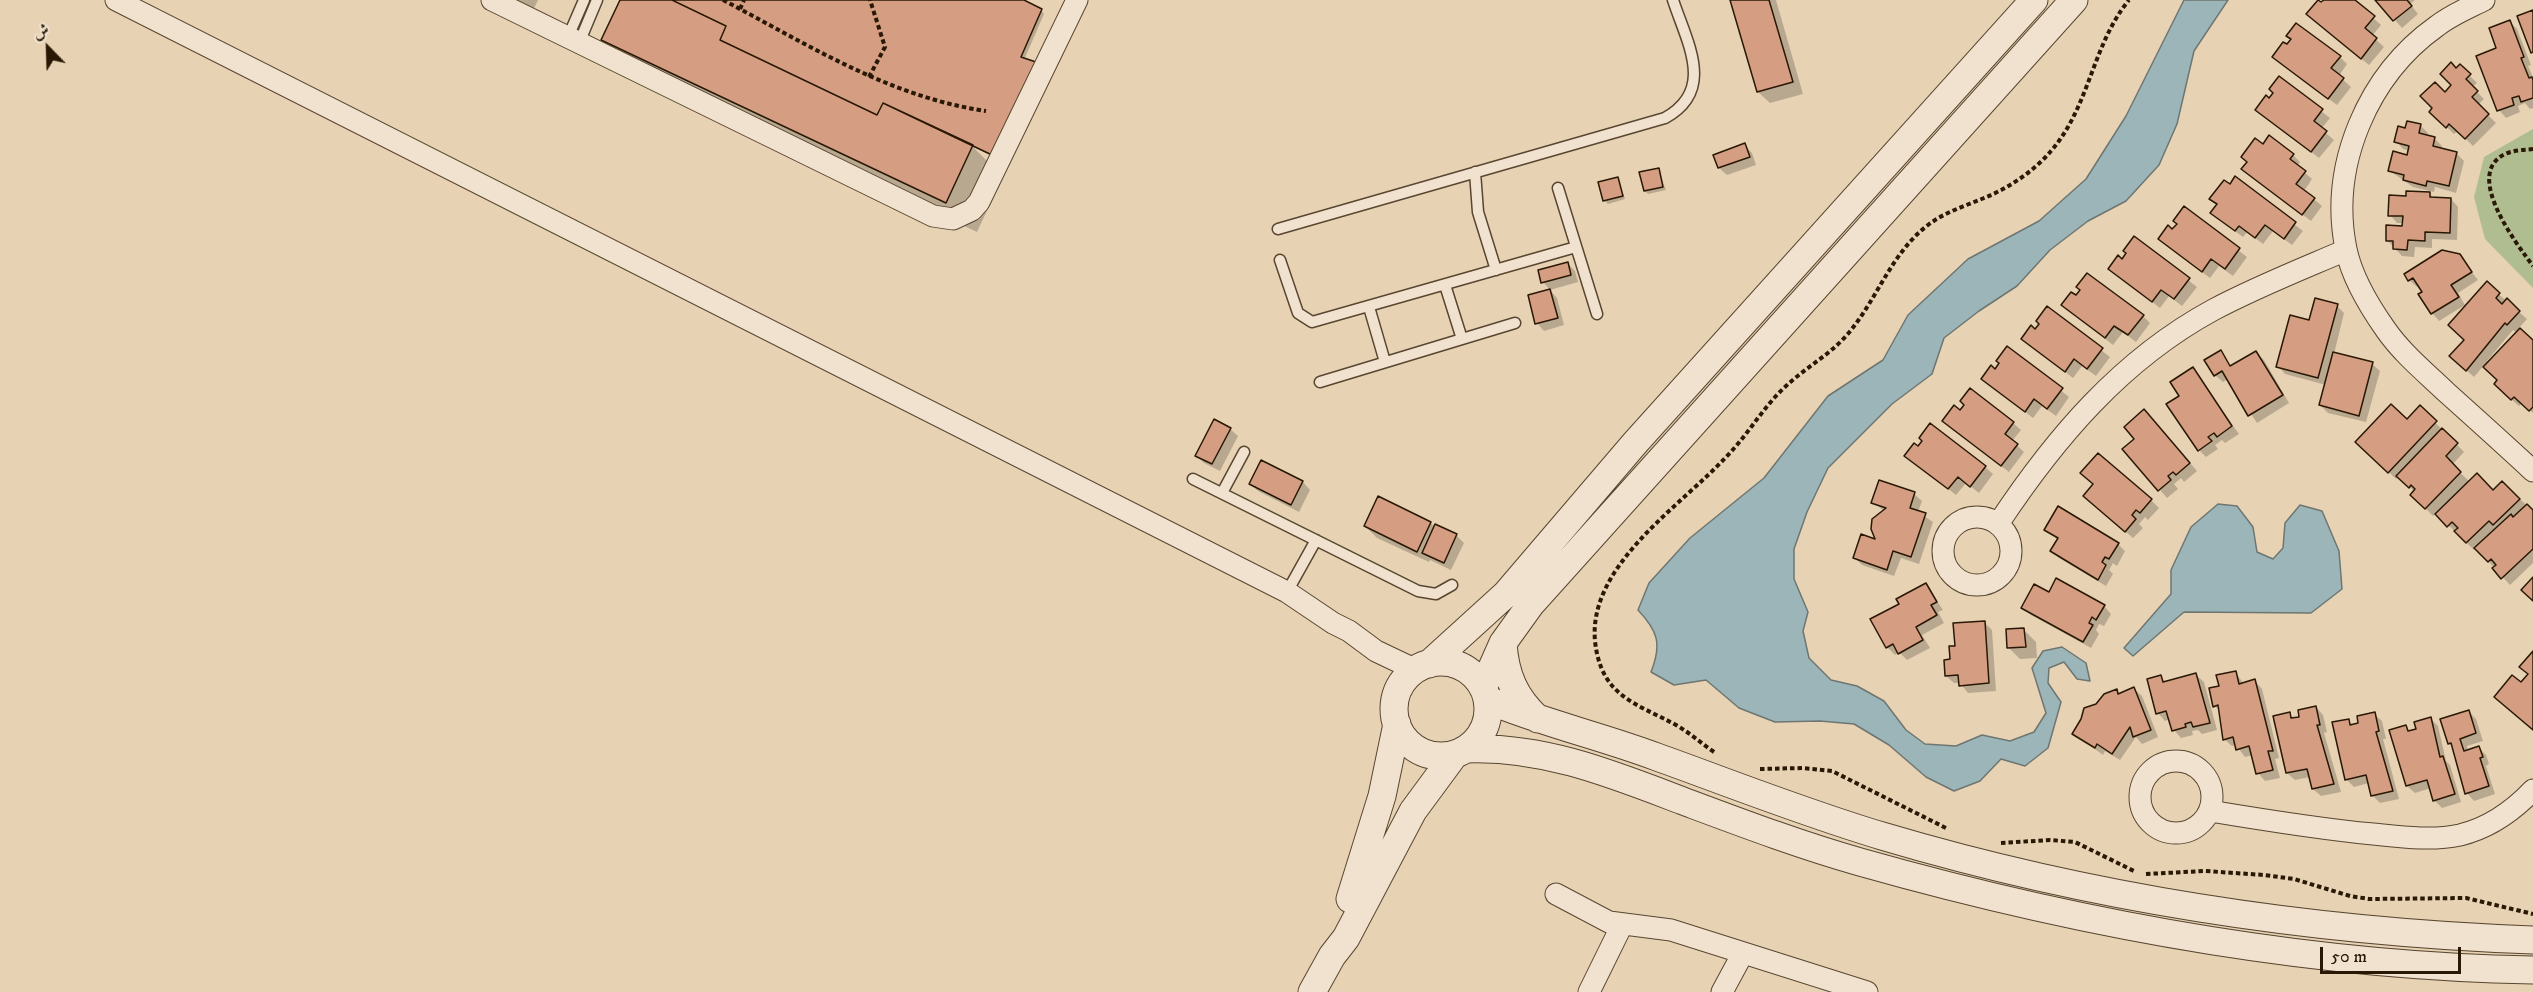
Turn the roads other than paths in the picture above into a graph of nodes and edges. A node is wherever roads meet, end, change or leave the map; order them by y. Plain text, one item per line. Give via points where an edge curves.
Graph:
1 (116, 0) edge
2 (492, 0) edge
3 (584, 0) edge
4 (597, 0) edge
5 (1077, 0) edge
6 (1673, 0) edge
7 (2034, 0) edge
8 (2074, 0) edge
9 (2484, 0) edge
10 (573, 40) junction
11 (1475, 172) junction
12 (1558, 188) dead end
13 (1278, 229) dead end
14 (1576, 247) junction
15 (2346, 250) junction
16 (1280, 260) dead end
17 (1496, 270) junction
18 (1445, 285) junction
19 (1369, 307) junction
20 (1597, 314) dead end
21 (1515, 323) dead end
22 (1462, 339) junction
23 (1385, 362) junction
24 (1320, 382) dead end
25 (1244, 452) dead end
26 (2533, 471) edge
27 (1193, 479) dead end
28 (1222, 493) junction
29 (1998, 524) dead end
30 (1316, 540) junction
31 (1452, 585) dead end
32 (1287, 592) junction
33 (1503, 643) junction
34 (1422, 667) junction
35 (1485, 694) junction
36 (1539, 720) junction
37 (1397, 724) junction
38 (1460, 752) junction
39 (2533, 790) edge
40 (2210, 811) dead end
41 (1556, 894) dead end
42 (1622, 925) junction
43 (2533, 940) edge
44 (1743, 953) junction
45 (1332, 956) junction
46 (2533, 970) edge
47 (1855, 990) edge
48 (1312, 992) edge
49 (1589, 992) edge
50 (1722, 992) edge

1 - 32 street
2 - 10 street
3 - 10 lane
4 - 10 lane
5 - 10 street via 978,202 972,210 953,219 933,216
6 - 11 lane via 1695,70 1695,85 1678,110 1665,118
7 - 34 street via 1635,443 1506,594
8 - 33 street via 1531,604
9 - 15 street via 2415,43 2395,64 2364,111 2343,194
11 - 13 lane
11 - 17 lane via 1478,212
12 - 14 lane
14 - 17 lane
14 - 20 lane
15 - 26 street via 2370,307 2387,332
15 - 29 street via 2211,311 2139,360 2075,420
16 - 19 lane via 1298,313 1306,321 1318,322
17 - 18 lane
18 - 19 lane
18 - 22 lane
19 - 23 lane
21 - 22 lane
22 - 23 lane
23 - 24 lane
25 - 28 lane
27 - 28 lane
28 - 30 lane
30 - 31 lane via 1427,594 1445,591
30 - 32 lane
32 - 34 street via 1376,651
33 - 35 street
33 - 36 street via 1506,669 1516,694
34 - 35 street via 1445,663 1461,666 1474,675
34 - 37 street via 1406,678 1395,700
35 - 36 street
35 - 38 street via 1485,728 1477,740
36 - 43 street via 1881,836 2052,880 2275,920
37 - 38 street via 1402,735 1420,751 1443,756
37 - 45 street via 1370,839
38 - 45 street via 1413,811 1346,938
38 - 46 street via 1522,750 1577,762 1772,834 1858,861 2100,920 2310,955
39 - 40 street via 2496,821 2470,832 2443,837 2346,832
41 - 42 street
42 - 44 street via 1662,928
42 - 49 street
44 - 47 street
44 - 50 street
45 - 48 street

